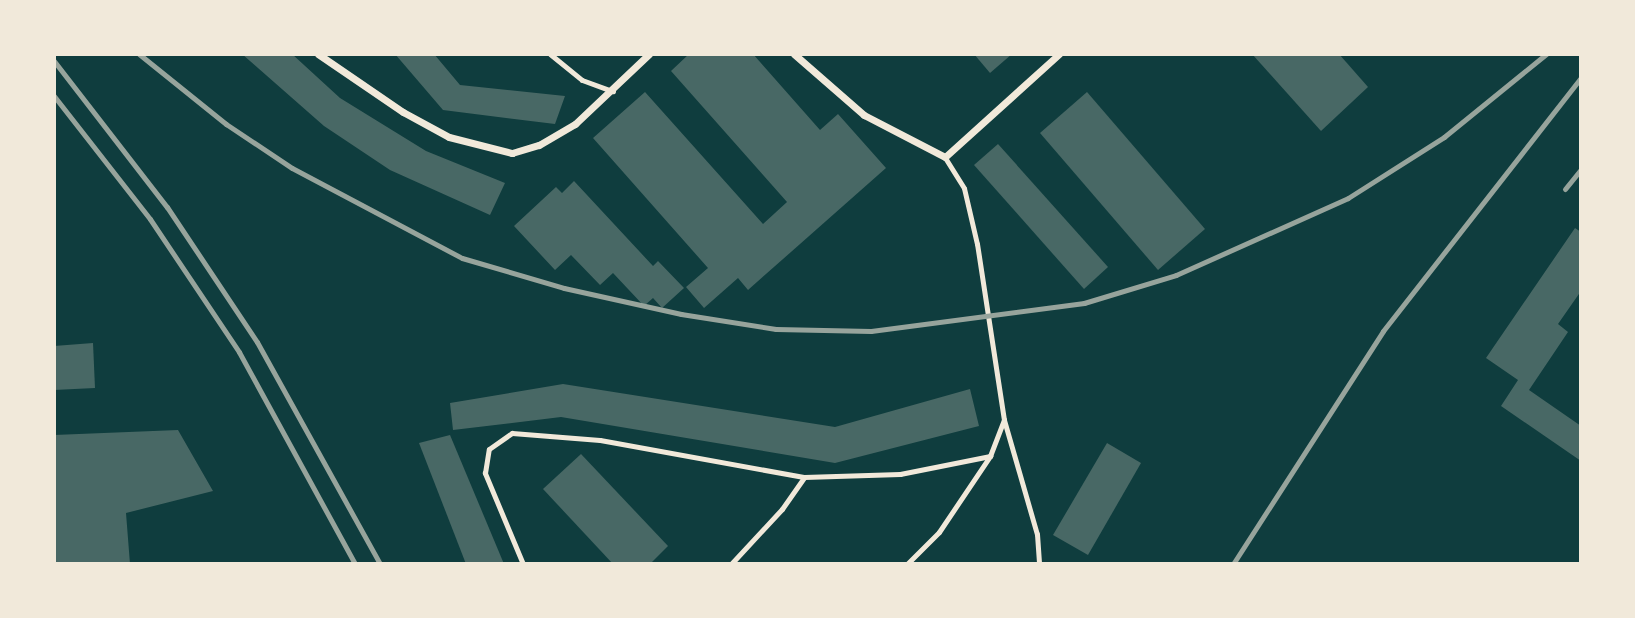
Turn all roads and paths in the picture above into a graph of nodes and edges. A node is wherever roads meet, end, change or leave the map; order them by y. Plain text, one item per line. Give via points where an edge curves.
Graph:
1 (318, 54) edge
2 (550, 54) edge
3 (649, 54) edge
4 (794, 54) edge
5 (1059, 54) edge
6 (613, 91) junction
7 (945, 157) junction
8 (1004, 420) junction
9 (990, 456) junction
10 (804, 477) junction
11 (523, 564) edge
12 (731, 564) edge
13 (907, 564) edge
14 (1039, 564) edge

1 - 6 street via 403,112 449,137 512,153 539,145 575,124
2 - 6 lane via 582,80
3 - 6 street
4 - 7 street via 864,115
5 - 7 street
7 - 8 lane via 964,188 977,244
8 - 9 lane
8 - 14 lane via 1037,534
9 - 10 lane via 900,474
9 - 13 lane via 939,532
10 - 11 lane via 600,440 512,433 489,449 485,474
10 - 12 lane via 782,509

